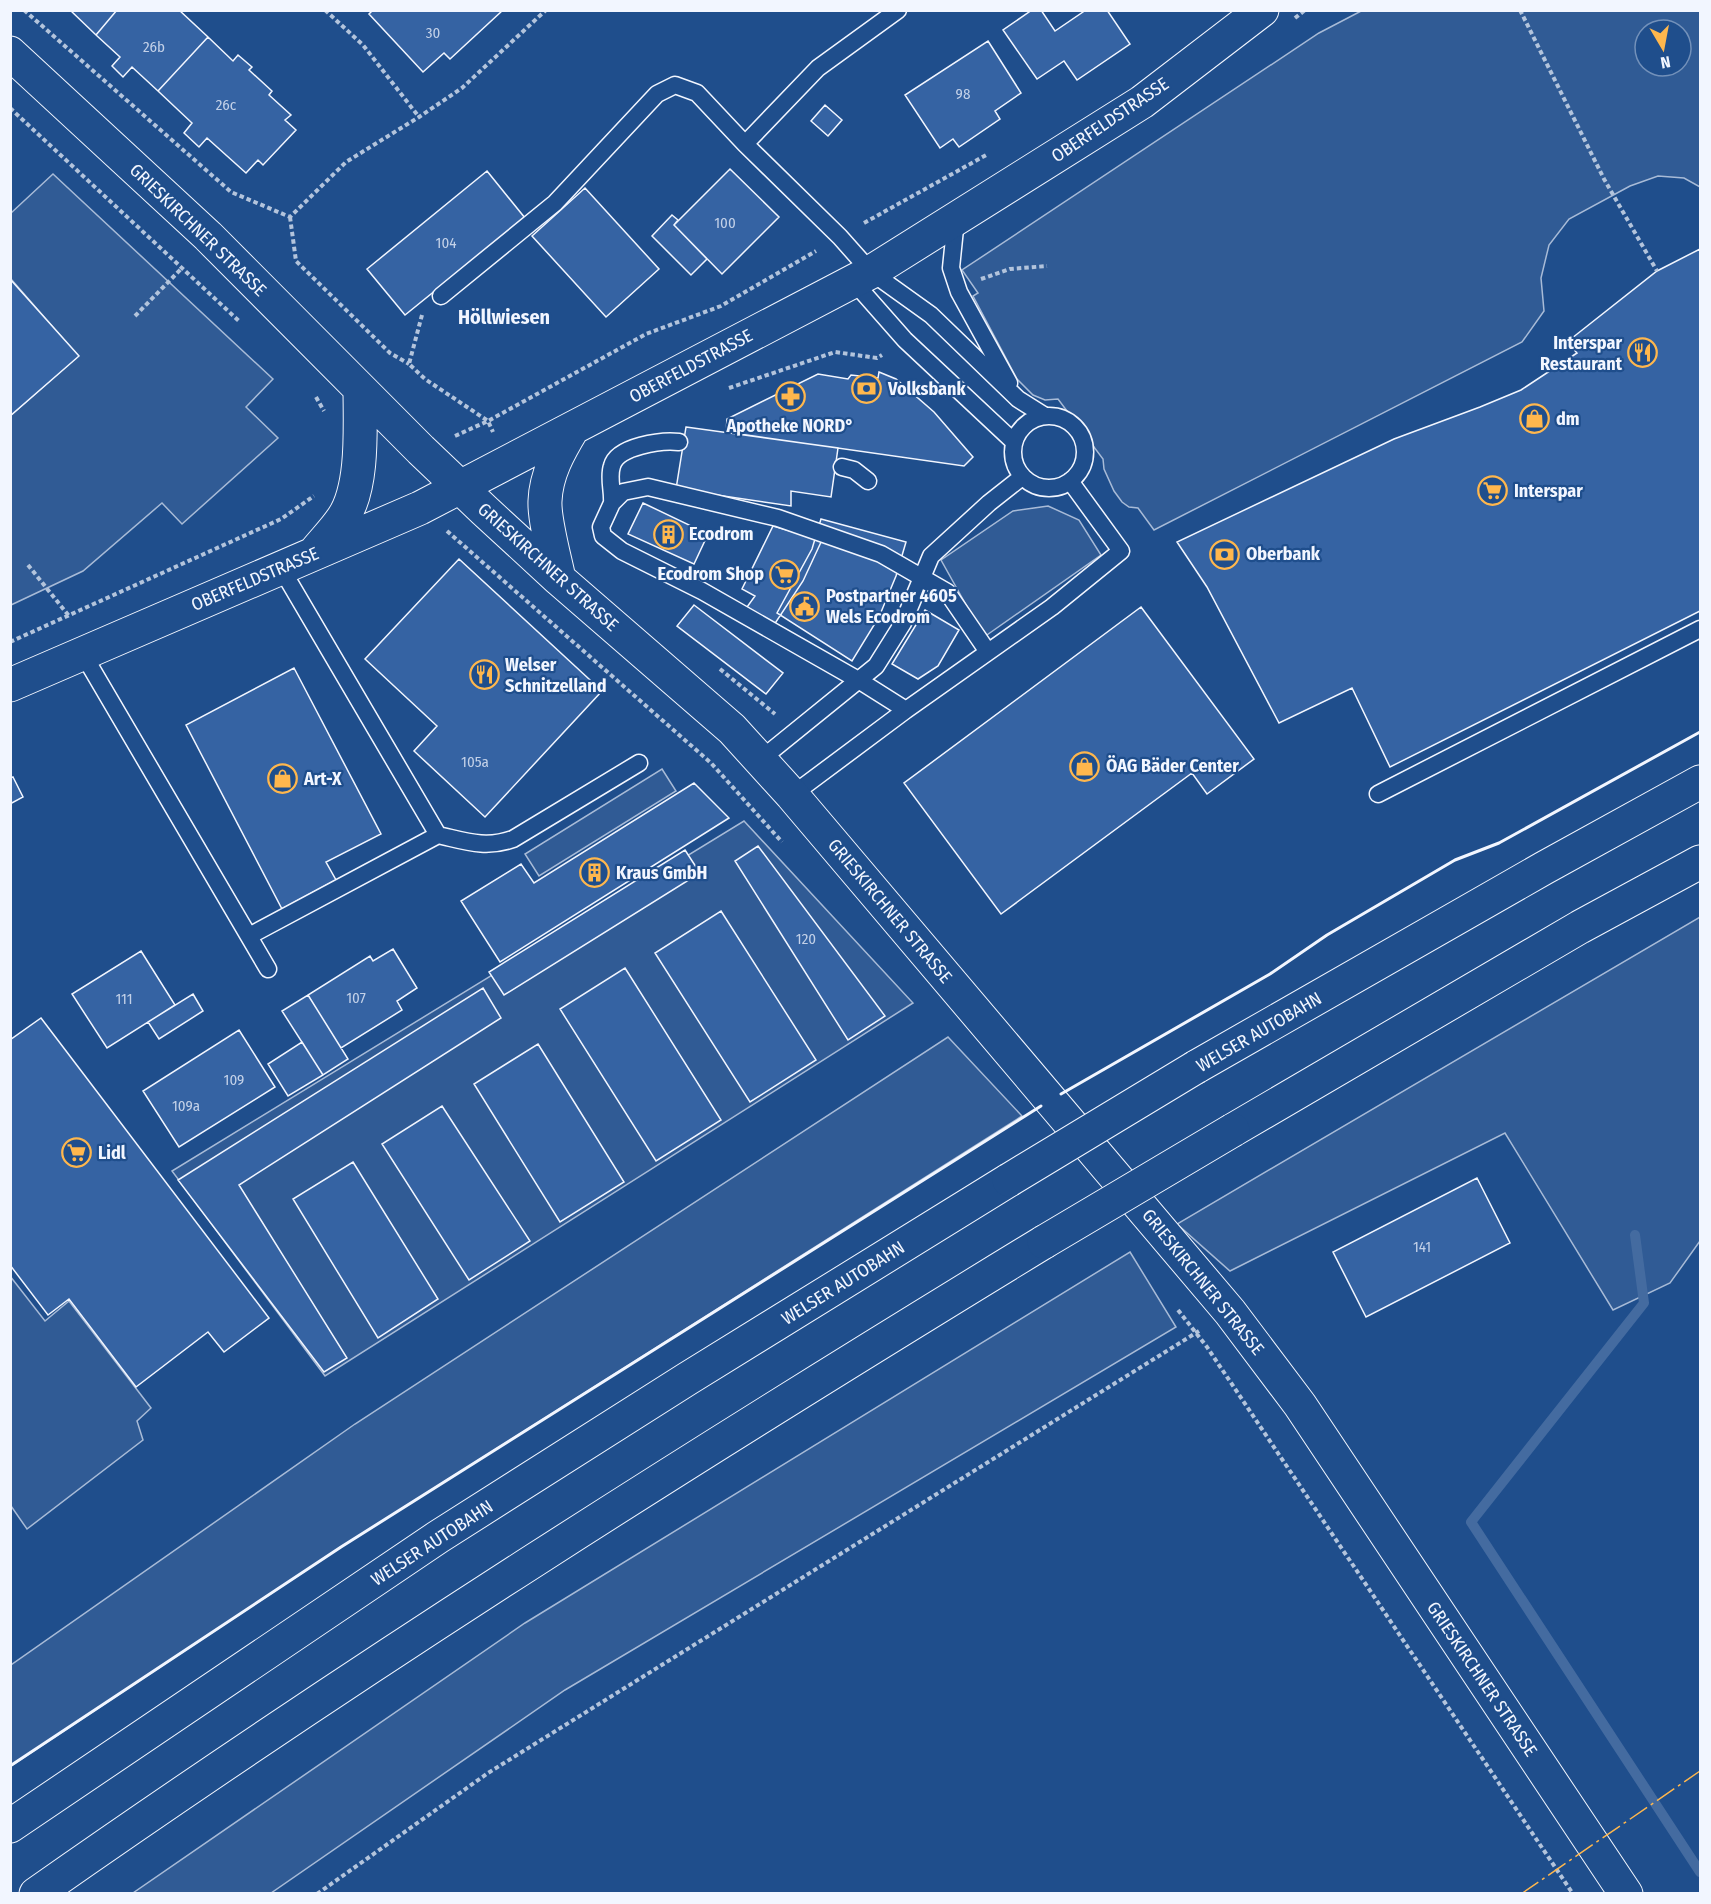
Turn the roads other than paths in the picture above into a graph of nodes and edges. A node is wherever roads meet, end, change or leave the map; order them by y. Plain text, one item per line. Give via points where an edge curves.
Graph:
1 (898, 10) edge
2 (1274, 17) edge
3 (10, 53) edge
4 (745, 144) junction
5 (956, 219) junction
6 (862, 277) junction
7 (441, 296) road end
8 (360, 389) junction
9 (1018, 399) junction
10 (1046, 416) junction
11 (573, 428) junction
12 (679, 442) dead end
13 (1014, 442) junction
14 (842, 467) dead end
15 (1022, 477) junction
16 (868, 481) dead end
17 (1070, 482) junction
18 (460, 487) junction
19 (612, 503) junction
20 (313, 554) junction
21 (281, 568) junction
22 (923, 577) junction
23 (560, 579) junction
24 (1701, 629) edge
25 (988, 652) junction
26 (83, 654) junction
27 (860, 681) junction
28 (10, 685) edge
29 (906, 710) junction
30 (760, 760) junction
31 (639, 763) dead end
32 (1701, 782) edge
33 (1378, 794) dead end
34 (792, 795) junction
35 (438, 835) junction
36 (1701, 862) edge
37 (249, 936) junction
38 (268, 969) dead end
39 (10, 1826) edge
40 (36, 1893) edge
41 (1626, 1893) edge

1 - 4 lane via 818,68
2 - 5 main road, OBERFELDSTRASSE
3 - 8 main road, GRIESKIRCHNER STRASSE via 208,236
4 - 6 lane via 840,237
4 - 7 lane via 697,93 675,85 657,94 555,203
5 - 6 main road, OBERFELDSTRASSE
5 - 9 lane via 951,268 959,292
6 - 9 lane via 931,315
6 - 11 main road, OBERFELDSTRASSE
6 - 13 lane via 905,340
8 - 18 main road, GRIESKIRCHNER STRASSE
8 - 20 main road via 361,439 356,483 344,517
9 - 10 lane
10 - 13 lane via 1026,424
10 - 17 lane via 1068,422 1084,444 1083,465
11 - 18 main road, OBERFELDSTRASSE
11 - 23 main road via 556,456 545,504
12 - 19 lane via 666,440 625,451 612,462
13 - 15 lane via 1012,454
14 - 16 lane via 854,470
15 - 17 lane via 1050,489
15 - 22 lane via 931,556
17 - 25 lane via 1121,551
18 - 20 main road, OBERFELDSTRASSE
18 - 23 main road, GRIESKIRCHNER STRASSE
19 - 22 lane via 623,492 648,487 778,518 881,554
19 - 27 lane via 601,527 603,536 622,551 702,591
20 - 21 main road, OBERFELDSTRASSE
21 - 26 main road, OBERFELDSTRASSE
21 - 35 lane
22 - 25 lane via 947,592
22 - 27 lane via 903,623 876,666
23 - 30 main road, GRIESKIRCHNER STRASSE via 732,729
24 - 33 lane
25 - 29 lane
26 - 28 main road, OBERFELDSTRASSE
26 - 37 lane
27 - 29 lane
27 - 30 lane
29 - 34 lane
30 - 34 main road, GRIESKIRCHNER STRASSE
31 - 35 lane via 498,845
32 - 39 main road, WELSER AUTOBAHN, bridge via 1196,1067 1009,1180 438,1538
34 - 41 main road, GRIESKIRCHNER STRASSE via 1230,1312 1300,1405
35 - 37 lane
36 - 40 main road, bridge via 1580,927 1233,1130 768,1411 517,1572
37 - 38 lane

